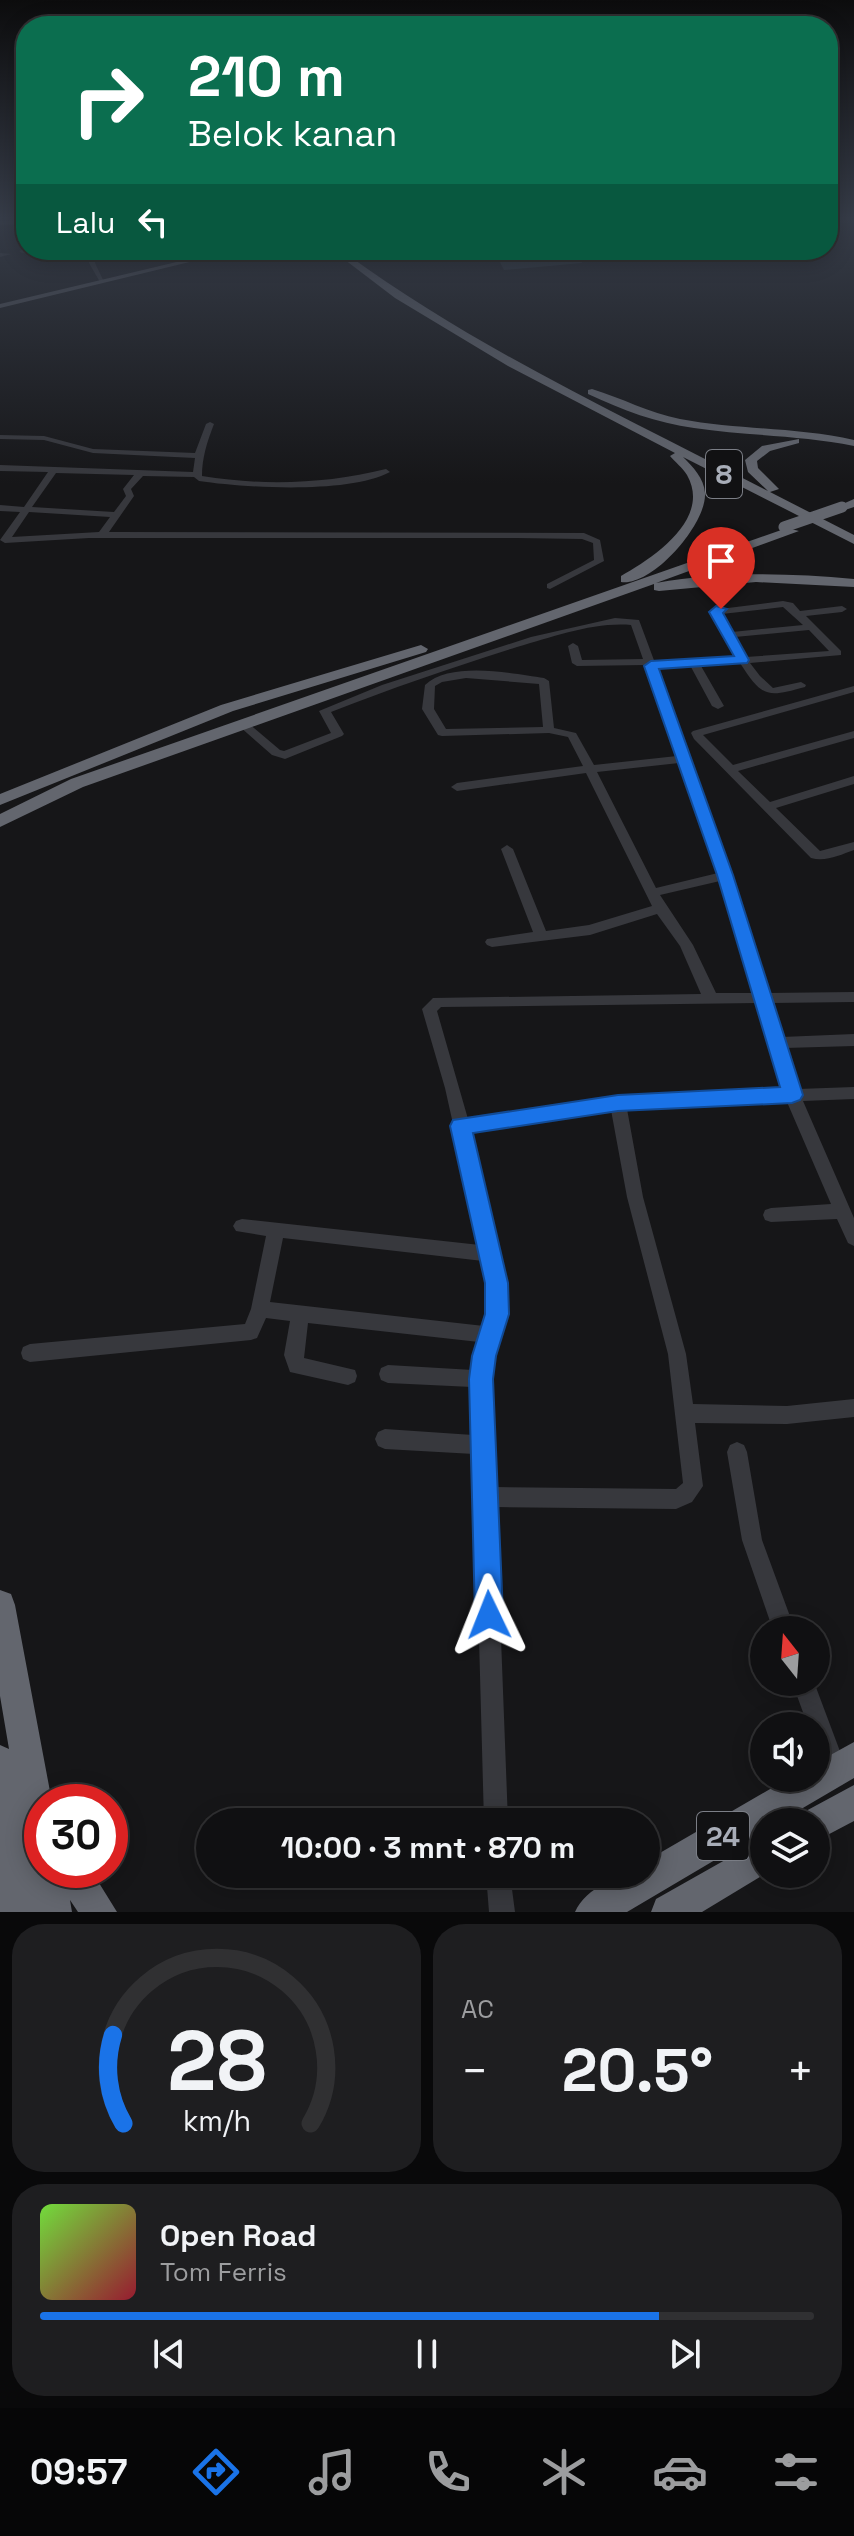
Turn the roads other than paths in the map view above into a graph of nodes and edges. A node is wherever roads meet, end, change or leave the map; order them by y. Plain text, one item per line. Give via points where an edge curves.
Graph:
1 (413, 305) edge
2 (429, 305) edge
3 (544, 372) junction
4 (593, 407) junction
5 (210, 424) dead end
6 (0, 437) edge
7 (854, 445) edge
8 (198, 456) junction
9 (0, 468) edge
10 (54, 470) junction
11 (142, 472) junction
12 (386, 472) dead end
13 (196, 475) junction
14 (773, 489) junction
15 (0, 508) edge
16 (29, 508) junction
17 (850, 508) edge
18 (114, 515) junction
19 (854, 529) edge
20 (102, 535) junction
21 (2, 540) edge
22 (854, 540) edge
23 (854, 583) edge
24 (550, 586) dead end
25 (610, 591) junction
26 (842, 609) dead end
27 (798, 614) junction
28 (811, 627) junction
29 (728, 635) junction
30 (573, 646) dead end
31 (743, 660) junction
32 (694, 663) junction
33 (650, 664) junction
34 (801, 685) dead end
35 (851, 693) edge
36 (718, 706) dead end
37 (243, 724) junction
38 (549, 730) junction
39 (854, 734) edge
40 (682, 759) junction
41 (590, 769) junction
42 (731, 769) junction
43 (854, 780) edge
44 (457, 787) dead end
45 (0, 800) edge
46 (769, 806) junction
47 (0, 821) edge
48 (854, 846) edge
49 (507, 849) dead end
50 (725, 875) junction
51 (652, 893) junction
52 (660, 908) junction
53 (541, 936) junction
54 (492, 942) dead end
55 (854, 997) edge
56 (711, 999) junction
57 (761, 999) junction
58 (854, 1040) edge
59 (775, 1043) junction
60 (854, 1093) edge
61 (792, 1095) junction
62 (618, 1103) junction
63 (461, 1126) junction
64 (842, 1211) junction
65 (771, 1215) dead end
66 (242, 1226) dead end
67 (276, 1230) junction
68 (854, 1238) edge
69 (492, 1254) junction
70 (260, 1309) junction
71 (301, 1313) junction
72 (490, 1335) junction
73 (30, 1353) dead end
74 (388, 1374) dead end
75 (348, 1376) dead end
76 (481, 1379) junction
77 (854, 1408) edge
78 (684, 1413) junction
79 (385, 1439) dead end
80 (484, 1445) junction
81 (737, 1452) dead end
82 (485, 1497) junction
83 (0, 1605) edge
84 (779, 1616) edge
85 (810, 1696) edge
86 (844, 1765) edge
87 (20, 1790) edge
88 (854, 1802) edge
89 (496, 1808) edge
90 (830, 1816) edge
91 (750, 1863) edge
92 (50, 1888) edge
93 (82, 1888) edge
94 (499, 1888) edge
95 (1, 1912) edge
96 (24, 1912) edge
97 (54, 1912) edge
98 (99, 1912) edge
99 (502, 1912) edge
100 (593, 1912) edge
101 (669, 1912) edge

1 - 4 highway, 8
2 - 3 highway, 8
3 - 7 highway via 667,420 820,436
3 - 14 highway, 8
4 - 22 highway, 8
4 - 25 highway via 675,454 700,489 685,533 645,569
5 - 8 street
6 - 8 street via 44,438 93,451
7 - 14 highway via 806,440 766,448 753,457 751,467
8 - 13 street
9 - 10 street
10 - 11 street
10 - 16 street
11 - 13 street
11 - 18 street
12 - 13 street via 302,483 217,481
14 - 19 highway, 8
15 - 16 street
16 - 18 street
16 - 21 street
17 - 25 highway
18 - 20 street
20 - 21 street
20 - 24 street via 584,536 597,542 599,561
23 - 25 highway via 754,578
25 - 37 highway
25 - 45 highway via 465,636 307,672 224,700
26 - 27 street
27 - 28 street
27 - 29 street via 783,604 717,610
28 - 29 street
28 - 31 street via 837,653
29 - 31 street
30 - 33 street via 577,663
31 - 32 street
31 - 34 street via 770,691
32 - 33 street
32 - 36 street
33 - 37 street via 633,620 601,620 330,708 325,714 338,734 285,755
33 - 40 street
35 - 42 street via 697,733
37 - 47 highway via 77,783
38 - 38 street via 442,733 428,709 430,685 438,678 463,674 544,681
38 - 41 street via 572,735
39 - 42 street
40 - 41 street
40 - 50 street
41 - 44 street
41 - 51 street
42 - 46 street
43 - 46 street
46 - 48 street via 816,855
49 - 53 street
50 - 51 street
50 - 57 street
51 - 52 street
52 - 53 street via 590,930
52 - 56 street via 686,945
53 - 54 street
55 - 57 street
56 - 57 street
56 - 63 street via 434,1003 429,1012
57 - 59 street
58 - 59 street
59 - 61 street
60 - 61 street
61 - 62 street
61 - 64 street
62 - 63 street
62 - 78 street via 635,1197 677,1354
63 - 69 street
64 - 65 street
64 - 68 street
66 - 67 street
67 - 69 street
67 - 70 street
69 - 72 street via 497,1314
70 - 71 street
70 - 73 street via 251,1332
71 - 72 street
71 - 75 street via 293,1355 297,1366
72 - 76 street
74 - 76 street
76 - 80 street
77 - 78 street via 787,1415
78 - 82 street via 693,1486 676,1499
79 - 80 street
80 - 82 street
81 - 84 street via 752,1540
82 - 89 street
83 - 87 highway
85 - 86 street
86 - 100 highway, 24
87 - 95 highway
87 - 96 highway
88 - 90 highway
91 - 101 highway, 24
92 - 97 highway
93 - 98 highway
94 - 99 street

